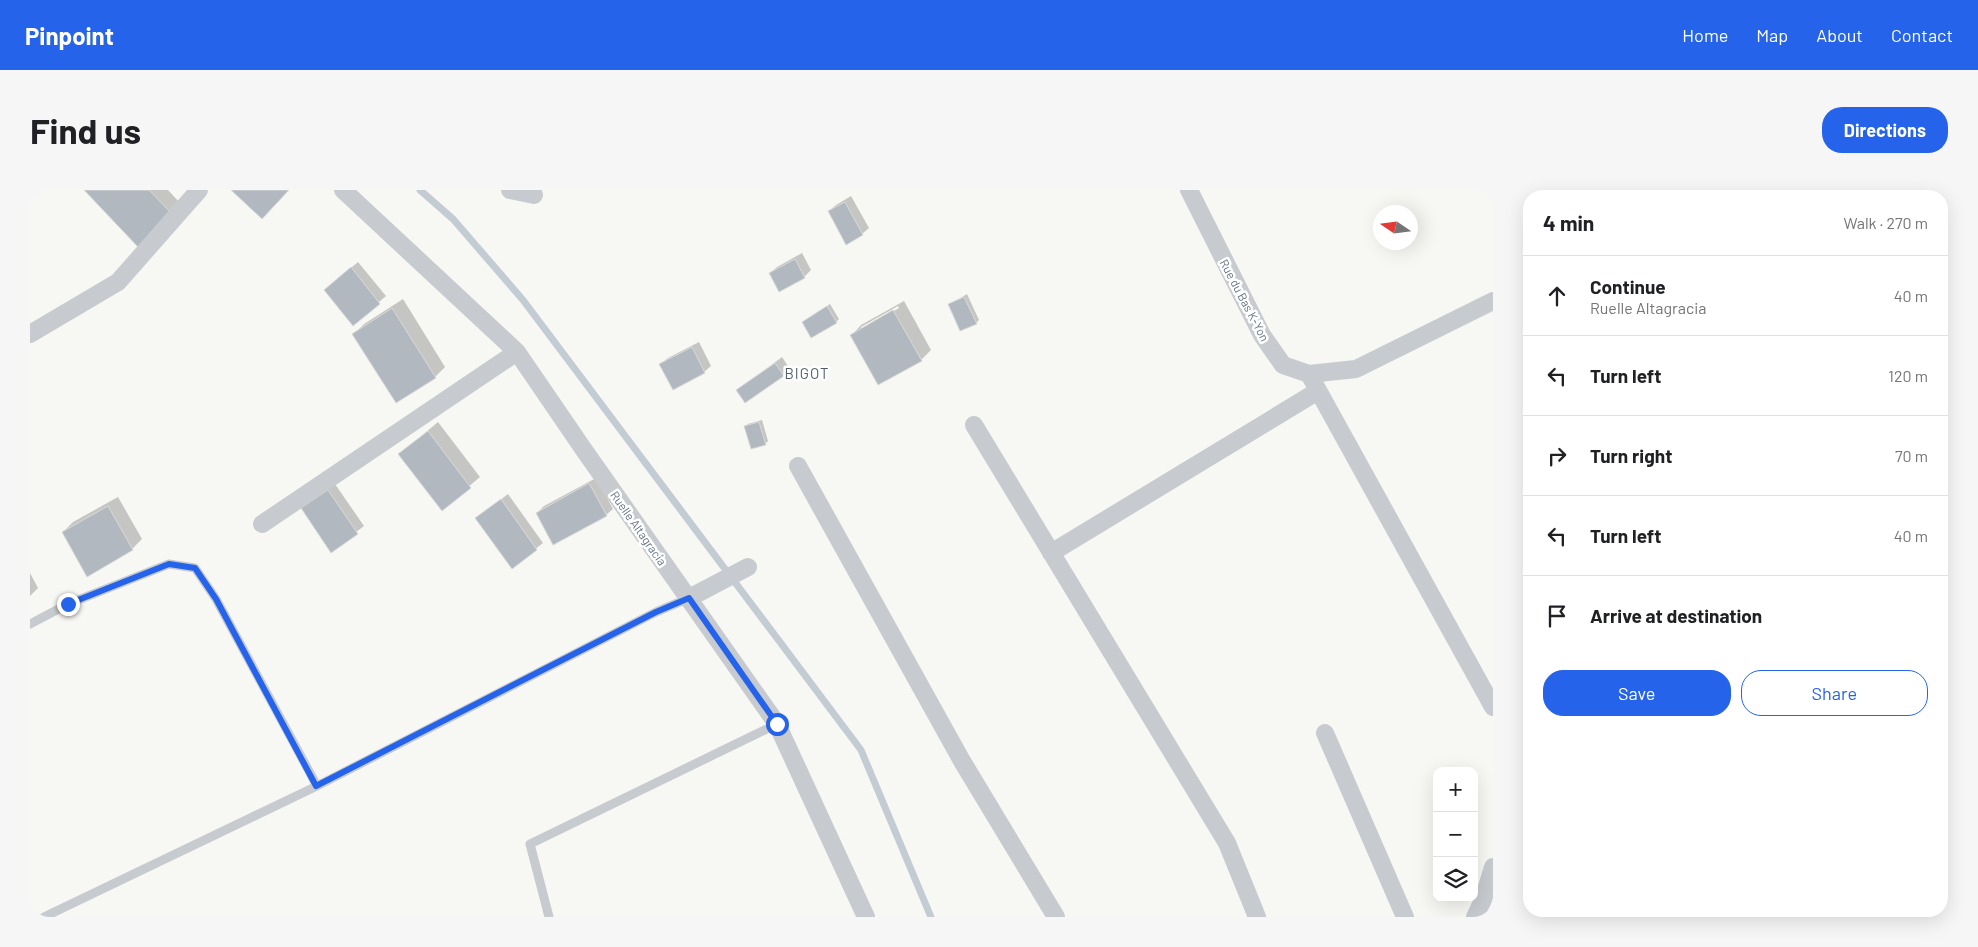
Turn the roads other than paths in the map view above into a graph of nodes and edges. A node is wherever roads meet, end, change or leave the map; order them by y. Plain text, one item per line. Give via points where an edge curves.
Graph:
1 (199, 190) edge
2 (343, 190) edge
3 (510, 190) edge
4 (531, 190) edge
5 (1188, 190) edge
6 (1493, 301) edge
7 (30, 334) edge
8 (517, 352) junction
9 (1309, 374) junction
10 (1318, 391) junction
11 (974, 425) dead end
12 (798, 466) dead end
13 (262, 524) dead end
14 (1051, 553) junction
15 (748, 567) dead end
16 (689, 598) junction
17 (30, 624) edge
18 (1493, 707) edge
19 (777, 724) junction
20 (1325, 733) dead end
21 (316, 786) junction
22 (1493, 867) edge
23 (44, 917) edge
24 (549, 917) edge
25 (866, 917) edge
26 (1056, 917) edge
27 (1257, 917) edge
28 (1405, 917) edge
29 (1475, 917) edge

1 - 7 street via 118,282
2 - 8 street, Ruelle Altagracia
3 - 4 street via 534,195
5 - 9 street, Rue du Bas K-Yon via 1262,335 1283,365
6 - 9 street, Rue du Bas K-Yon via 1356,369
8 - 13 street
8 - 16 street, Ruelle Altagracia
9 - 10 street
10 - 14 street
10 - 18 street
11 - 14 street
12 - 26 street via 962,760
14 - 27 street via 1227,843
15 - 16 street
16 - 19 street, Ruelle Altagracia
16 - 21 lane
17 - 21 lane via 68,604 169,564 195,568 216,599
19 - 24 lane via 530,844
19 - 25 street, Ruelle Altagracia
20 - 28 street
21 - 23 lane
22 - 29 street

